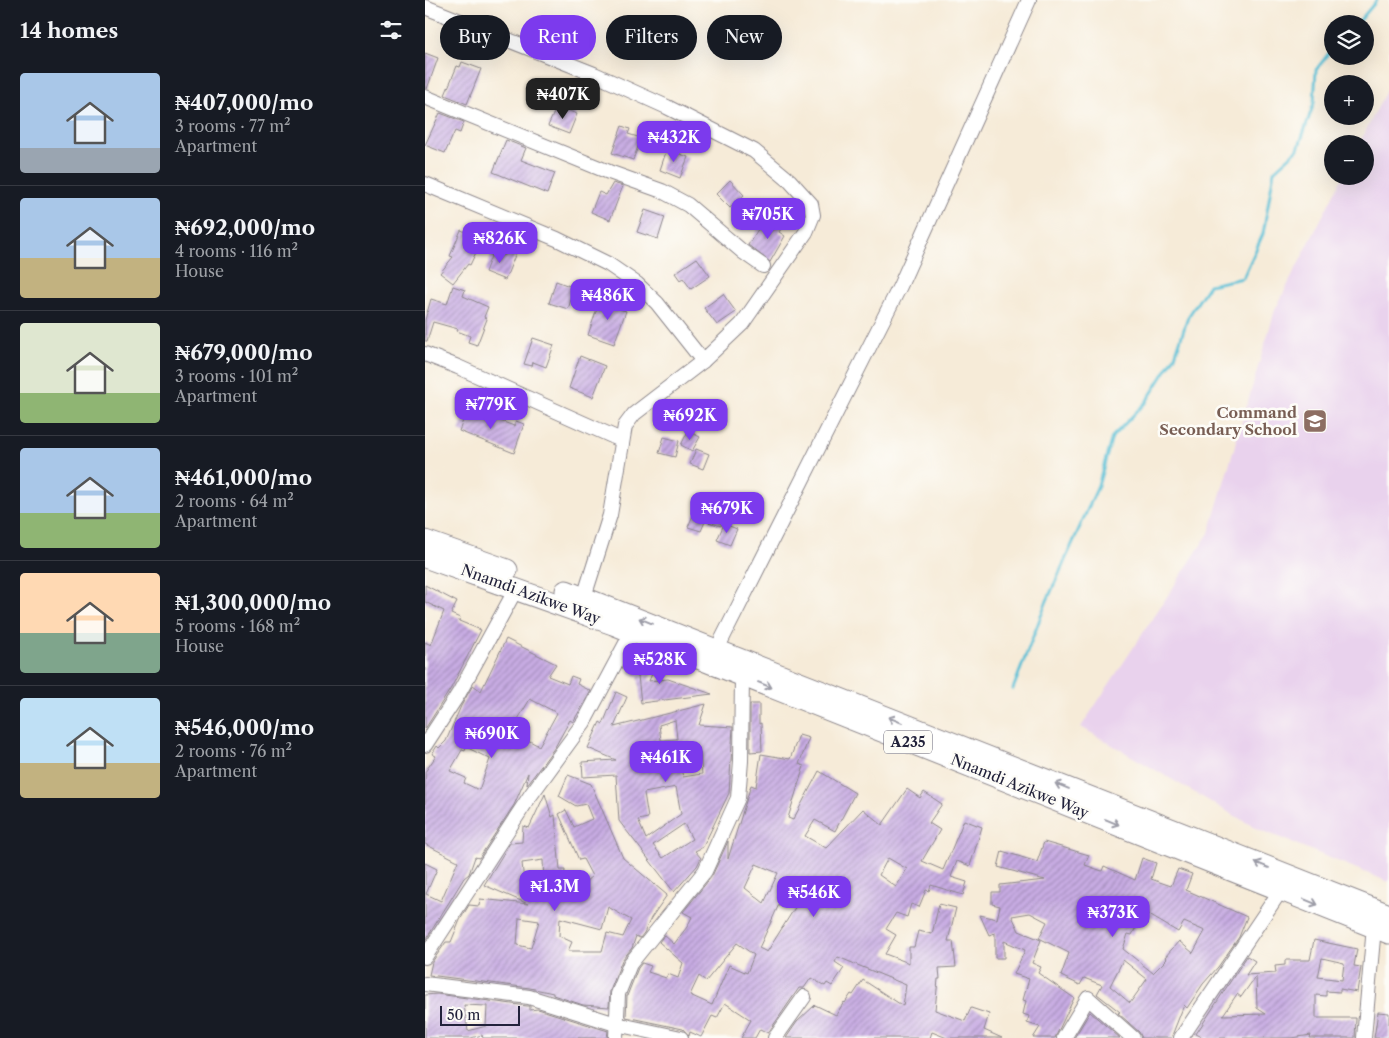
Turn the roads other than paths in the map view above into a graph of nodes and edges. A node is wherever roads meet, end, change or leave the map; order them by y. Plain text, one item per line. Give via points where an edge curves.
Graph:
1 (1029, 0) edge
2 (425, 8) edge
3 (425, 97) edge
4 (425, 184) edge
5 (763, 266) dead end
6 (425, 354) edge
7 (703, 361) junction
8 (621, 440) junction
9 (425, 541) edge
10 (425, 557) edge
11 (517, 589) junction
12 (584, 597) junction
13 (632, 632) junction
14 (717, 649) junction
15 (742, 676) junction
16 (425, 745) edge
17 (1281, 890) junction
18 (1384, 925) edge
19 (425, 958) edge
20 (425, 984) edge
21 (804, 996) dead end
22 (616, 1031) edge
23 (681, 1038) edge
24 (775, 1038) edge
25 (1064, 1038) edge
26 (1133, 1038) edge
27 (1181, 1038) edge
28 (1364, 1038) edge

1 - 14 street via 900,286
2 - 7 street via 594,74 755,151 811,204 813,215 806,232 742,324
3 - 5 street via 662,191 689,205
4 - 7 street via 608,264 657,303
6 - 8 street
7 - 8 street via 634,414 625,426
8 - 12 street via 610,515
9 - 12 highway, Nnamdi Azikwe Way / A235
10 - 11 highway, Nnamdi Azikwe Way / A235
11 - 13 highway, Nnamdi Azikwe Way / A235
11 - 16 street via 459,693
14 -> 12 highway, Nnamdi Azikwe Way / A235
13 - 15 highway, Nnamdi Azikwe Way / A235
13 - 19 street via 584,722 530,796
18 -> 14 highway, Nnamdi Azikwe Way / A235
15 -> 17 highway, Nnamdi Azikwe Way / A235
15 - 22 street via 737,798 705,870 630,964 618,994
17 -> 18 highway, Nnamdi Azikwe Way / A235
17 - 27 street
18 - 28 street
20 - 22 street via 529,997
21 - 24 street
22 - 23 street
25 - 26 street via 1088,998

